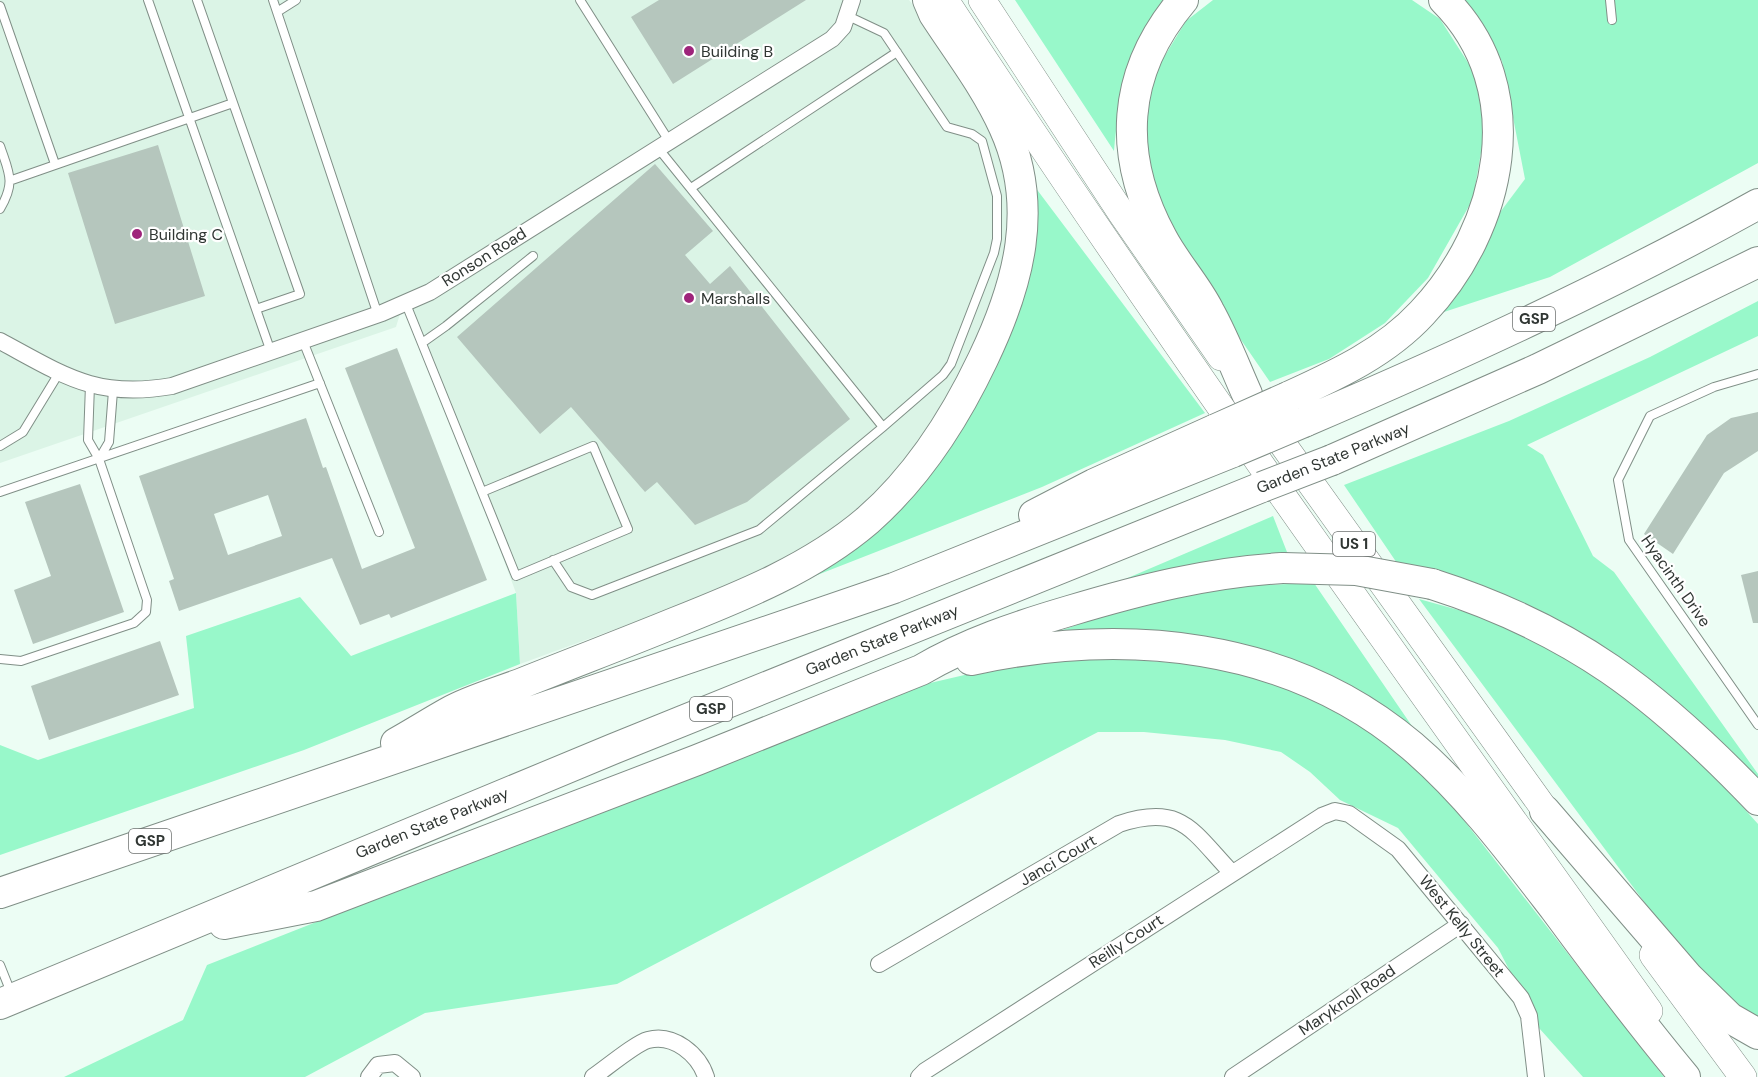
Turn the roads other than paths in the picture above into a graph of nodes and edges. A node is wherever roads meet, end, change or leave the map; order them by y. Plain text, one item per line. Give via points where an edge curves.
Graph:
1 (148, 0) edge
2 (197, 0) edge
3 (273, 0) edge
4 (296, 0) edge
5 (928, 0) edge
6 (945, 0) edge
7 (982, 0) edge
8 (1183, 0) edge
9 (1444, 0) edge
10 (1610, 0) edge
11 (585, 2) edge
12 (0, 6) edge
13 (850, 8) edge
14 (277, 12) junction
15 (1612, 20) dead end
16 (897, 52) junction
17 (233, 103) junction
18 (188, 118) junction
19 (664, 144) junction
20 (0, 146) edge
21 (55, 165) junction
22 (12, 180) junction
23 (691, 189) junction
24 (1758, 204) edge
25 (0, 209) edge
26 (533, 256) dead end
27 (1758, 262) edge
28 (406, 304) junction
29 (256, 309) junction
30 (378, 315) junction
31 (303, 340) junction
32 (0, 341) edge
33 (422, 343) junction
34 (271, 352) junction
35 (59, 373) junction
36 (1758, 374) edge
37 (320, 383) junction
38 (90, 385) junction
39 (113, 391) junction
40 (1247, 394) junction
41 (883, 427) junction
42 (1224, 441) junction
43 (0, 446) edge
44 (99, 459) junction
45 (0, 492) edge
46 (482, 492) junction
47 (379, 532) dead end
48 (552, 560) junction
49 (0, 659) edge
50 (921, 670) junction
51 (1758, 725) edge
52 (343, 775) junction
53 (1758, 800) edge
54 (1335, 811) joint
55 (1545, 811) junction
56 (1232, 873) junction
57 (0, 893) edge
58 (1461, 924) junction
59 (164, 937) junction
60 (879, 964) dead end
61 (0, 965) edge
62 (6, 1001) edge
63 (1758, 1034) edge
64 (704, 1070) edge
65 (369, 1077) edge
66 (412, 1077) edge
67 (593, 1077) edge
68 (919, 1077) edge
69 (1233, 1077) edge
70 (1536, 1077) edge
71 (1685, 1077) edge
72 (1696, 1077) edge
73 (1743, 1077) edge

1 - 18 lane
2 - 17 lane
3 - 14 lane
4 - 14 lane
5 - 52 highway via 1004,126 1017,162 1024,212 1019,264 1008,303 976,374 932,446 900,488 867,520 788,573 718,606 451,711
6 - 72 highway, US 1 via 1056,169 1307,530
7 - 40 highway, US 1 via 1122,214
8 - 40 highway via 1157,33 1139,75 1132,121 1133,163 1153,220 1209,310
9 - 42 highway, bridge via 1477,45 1496,99 1497,159 1482,218 1452,276 1422,314 1368,357 1288,397
10 - 15 lane
11 - 19 lane
12 - 21 lane
13 - 16 lane via 884,33
13 - 19 street, Ronson Road via 843,27 832,39
14 - 30 lane
16 - 23 lane
16 - 41 lane via 947,127 982,141 998,196 997,239 951,364
17 - 18 lane
17 - 29 lane via 300,294
18 - 21 lane
18 - 29 lane
19 - 23 lane
19 - 28 street, Ronson Road
20 - 22 lane
21 - 22 lane
22 - 25 lane
23 - 41 lane
24 - 42 highway, GSP, bridge via 1523,324 1304,422
26 - 33 lane
27 - 59 highway, Garden State Parkway / GSP, bridge via 1549,364 1332,460 657,731
28 - 30 street, Ronson Road
28 - 33 lane
29 - 34 lane
30 - 31 street, Ronson Road
31 - 34 street, Ronson Road
31 - 37 lane
32 - 35 street, Ronson Road
33 - 46 lane
34 - 39 street, Ronson Road via 172,386
35 - 38 street, Ronson Road
35 - 43 lane via 23,432
36 - 51 lane, Hyacinth Drive via 1714,387 1650,416 1618,480 1629,540
37 - 44 lane
37 - 47 lane
38 - 39 street, Ronson Road
38 - 44 lane via 88,440
39 - 44 lane via 110,441
40 - 55 highway, US 1
41 - 48 lane via 759,530 592,595 571,587
42 - 52 highway, GSP via 894,588
44 - 45 lane
44 - 49 lane via 147,600 146,612 134,623 21,661
46 - 48 lane via 516,576
46 - 48 lane via 593,446 628,529
50 - 53 highway, bridge via 992,637 1133,592 1242,570 1356,570 1432,584 1482,600 1522,617 1603,663 1686,728
50 - 59 highway via 316,906
50 - 71 highway via 1033,649 1137,643 1212,651 1316,684 1381,721 1475,809
52 - 57 highway, GSP
54 - 56 street, Reilly Court
54 - 58 street, West Kelly Street via 1349,814 1398,849
55 - 63 highway via 1688,977 1730,1018
55 - 73 highway, US 1
56 - 60 street, Janci Court via 1188,826 1155,815 1139,818 1119,824
56 - 68 street, Reilly Court
58 - 69 street, Maryknoll Road
58 - 70 street, West Kelly Street via 1521,998 1531,1025
59 - 62 highway, Garden State Parkway / GSP
61 - 62 lane
64 - 67 street via 688,1050 668,1040 647,1040
65 - 66 street via 378,1065 395,1063

